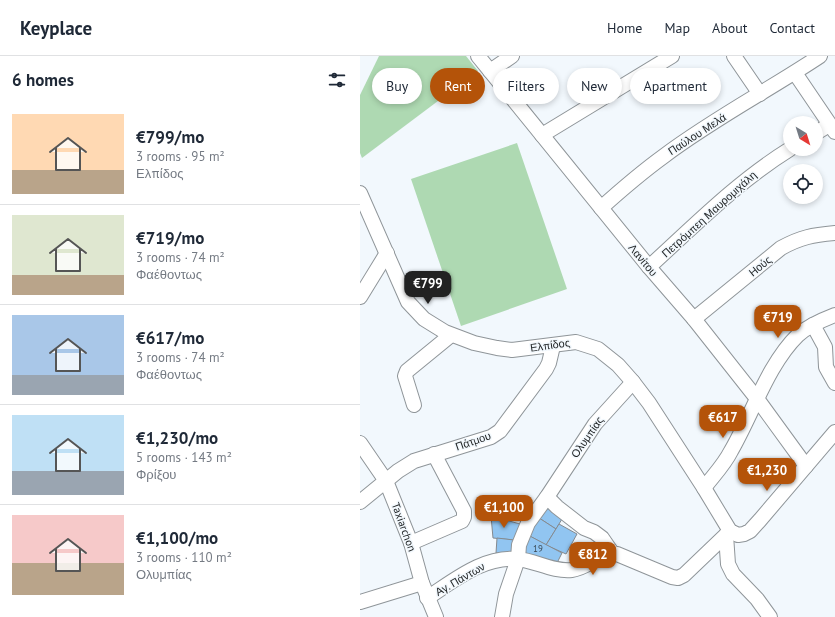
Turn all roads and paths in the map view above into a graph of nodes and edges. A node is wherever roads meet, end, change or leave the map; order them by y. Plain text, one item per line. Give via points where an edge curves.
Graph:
1 (478, 56) edge
2 (512, 56) edge
3 (672, 56) edge
4 (734, 56) edge
5 (820, 56) edge
6 (490, 72) junction
7 (795, 73) junction
8 (760, 94) junction
9 (832, 129) edge
10 (542, 135) junction
11 (783, 153) edge
12 (360, 193) edge
13 (601, 208) junction
14 (835, 233) edge
15 (386, 255) junction
16 (649, 267) junction
17 (360, 277) edge
18 (360, 298) edge
19 (835, 315) edge
20 (694, 319) junction
21 (813, 325) junction
22 (451, 335) junction
23 (553, 346) junction
24 (633, 382) junction
25 (835, 383) edge
26 (758, 400) junction
27 (414, 405) dead end
28 (835, 432) edge
29 (360, 443) edge
30 (434, 454) junction
31 (806, 466) junction
32 (386, 481) junction
33 (704, 488) junction
34 (547, 497) junction
35 (360, 502) edge
36 (728, 533) junction
37 (410, 543) junction
38 (613, 554) junction
39 (518, 559) junction
40 (422, 583) junction
41 (427, 598) junction
42 (360, 602) edge
43 (436, 617) edge
44 (502, 617) edge
45 (770, 617) edge

1 - 6 street, Λανίτου
2 - 6 street
3 - 10 street
4 - 8 street
5 - 7 street, Παύλου Μελά
6 - 10 street, Λανίτου
7 - 8 street, Παύλου Μελά
7 - 9 street
8 - 13 street, Παύλου Μελά via 665,155
10 - 13 street, Λανίτου
11 - 16 street, Πετρόμπεη Μαυρομιχάλη via 733,190
12 - 15 street, Ελπίδος
13 - 16 street, Λανίτου
14 - 20 street, Ηούς via 804,237 781,248
15 - 17 street
15 - 18 street
15 - 22 street, Ελπίδος via 408,302 424,319
16 - 20 street, Λανίτου
19 - 21 street
20 - 26 street, Λανίτου
21 - 25 street via 826,347 826,367
21 - 26 street via 798,335 786,350
22 - 23 street, Ελπίδος via 474,343 512,350
22 - 27 street via 407,371 405,376
23 - 24 street, Ελπίδος via 576,342 598,349 618,365
23 - 30 street, Πάτμου via 546,369 500,431 491,437
24 - 33 street, Ελπίδος
24 - 34 street, Ολυμπίας via 594,424
26 - 31 street, Λανίτου
26 - 33 street via 731,452
28 - 31 street
29 - 32 street, Taxiarchon
30 - 32 street, Πάτμου via 414,461
30 - 37 street via 464,511 464,517 462,521
31 - 36 street via 750,531 738,535
32 - 35 street, Πάτμου
32 - 37 street, Taxiarchon
33 - 36 street, Ελπίδος
34 - 38 street via 584,528 602,538
34 - 39 street, Ολυμπίας via 528,523 519,545
36 - 38 street via 678,578
36 - 45 street via 728,564 733,574
37 - 40 street, Taxiarchon
38 - 39 street, Αγ. Πάντων via 579,569 569,570
39 - 41 street, Αγ. Πάντων via 496,560 478,566
39 - 44 street, Ολυμπίας via 506,594
40 - 41 street, Taxiarchon
40 - 42 street
41 - 43 street, Taxiarchon

